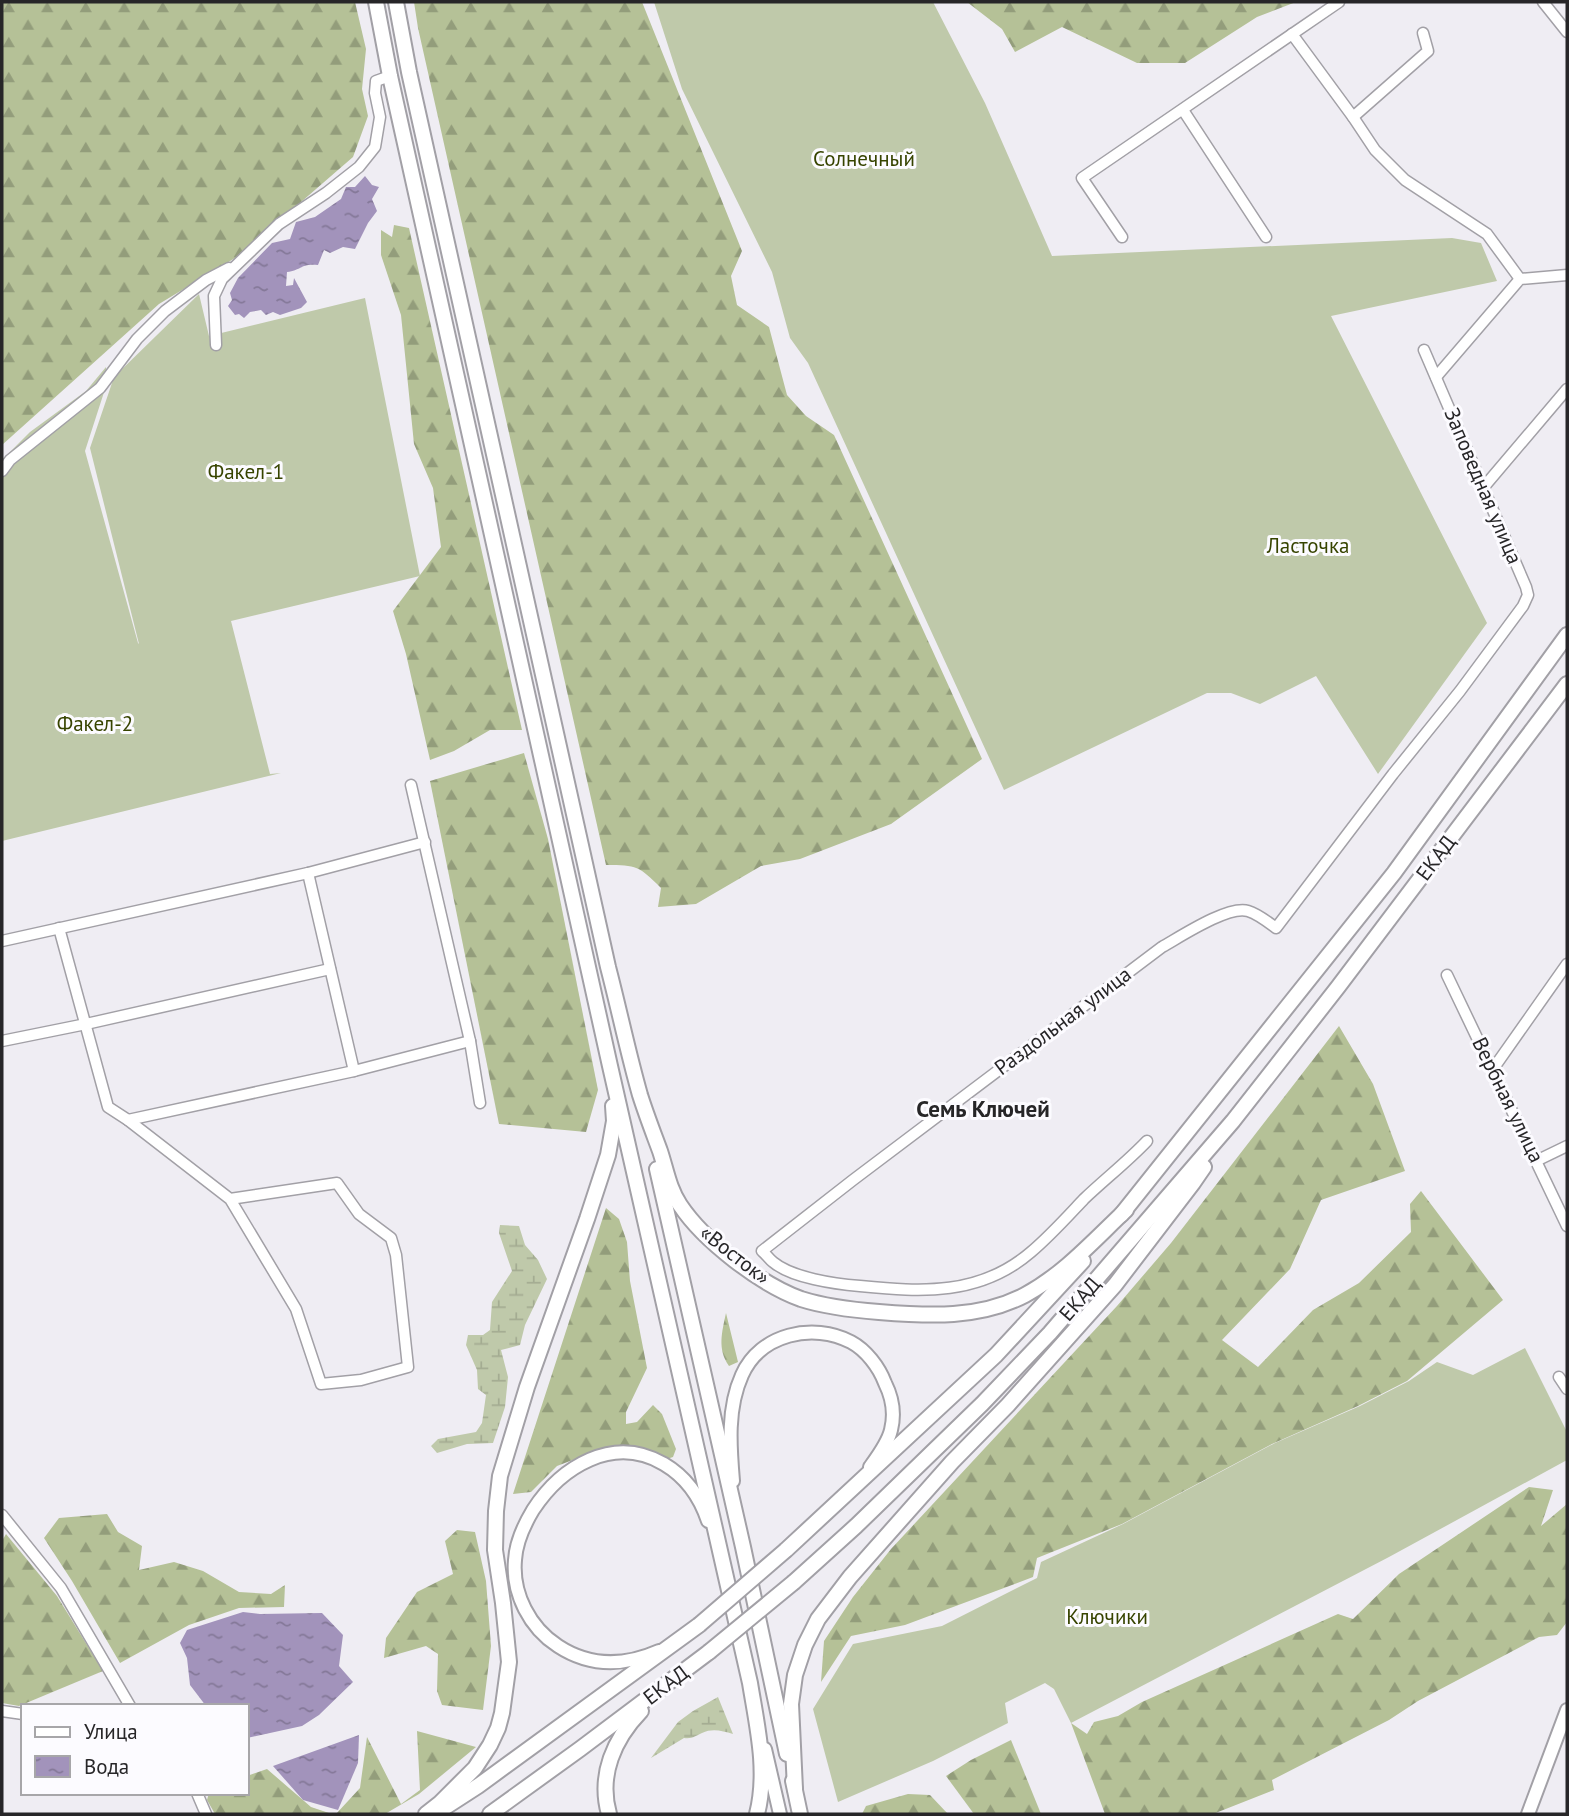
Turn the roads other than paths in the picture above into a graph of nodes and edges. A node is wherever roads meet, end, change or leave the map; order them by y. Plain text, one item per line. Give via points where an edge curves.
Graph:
1 (376, 2) edge
2 (396, 2) edge
3 (1339, 2) edge
4 (1544, 2) edge
5 (1567, 32) edge
6 (1423, 33) dead end
7 (1292, 34) junction
8 (390, 76) junction
9 (1183, 110) junction
10 (1353, 117) junction
11 (1122, 237) dead end
12 (1266, 237) dead end
13 (242, 261) junction
14 (1567, 275) edge
15 (1520, 279) junction
16 (216, 345) dead end
17 (1424, 350) dead end
18 (1436, 377) junction
19 (1567, 389) edge
20 (2, 471) edge
21 (1483, 488) junction
22 (1567, 635) edge
23 (1567, 684) edge
24 (411, 785) dead end
25 (425, 842) junction
26 (308, 873) junction
27 (59, 928) junction
28 (1276, 928) joint
29 (2, 941) edge
30 (1567, 964) edge
31 (330, 969) junction
32 (1447, 975) dead end
33 (86, 1024) junction
34 (2, 1041) edge
35 (470, 1041) junction
36 (610, 1066) junction
37 (1493, 1069) junction
38 (354, 1071) junction
39 (640, 1096) junction
40 (480, 1103) dead end
41 (128, 1120) junction
42 (1233, 1121) junction
43 (1146, 1141) dead end
44 (1567, 1146) edge
45 (1536, 1161) junction
46 (230, 1199) junction
47 (1126, 1210) junction
48 (1567, 1226) edge
49 (1559, 1377) dead end
50 (1567, 1389) edge
51 (857, 1485) junction
52 (2, 1515) edge
53 (743, 1547) junction
54 (722, 1565) junction
55 (684, 1637) junction
56 (750, 1684) junction
57 (663, 1688) junction
58 (129, 1704) edge
59 (1567, 1710) edge
60 (2, 1711) edge
61 (21, 1714) edge
62 (794, 1789) junction
63 (198, 1795) edge
64 (206, 1814) edge
65 (426, 1814) edge
66 (434, 1814) edge
67 (490, 1814) edge
68 (609, 1814) edge
69 (757, 1814) edge
70 (780, 1814) edge
71 (800, 1814) edge
72 (1528, 1814) edge

1 - 8 highway
2 - 39 highway, «Восток»
3 - 7 street
4 - 5 street
6 - 10 street via 1428,51
7 - 9 street
7 - 10 street
8 - 13 street via 376,81 380,117 375,147 367,158 279,224
8 - 36 highway
9 - 11 street via 1082,178
9 - 12 street
10 - 15 street via 1375,150 1405,180 1486,234
13 - 16 street via 222,279 214,296
13 - 20 street via 206,280 165,311 100,388
14 - 15 street
15 - 18 street
17 - 18 street, Заповедная улица
18 - 21 street, Заповедная улица
19 - 21 street
21 - 28 street, Заповедная улица via 1526,587 1523,606
22 - 47 highway, ЕКАД via 1394,873
23 - 42 highway, ЕКАД
24 - 25 street
25 - 26 street
25 - 35 street
26 - 27 street
26 - 31 street
27 - 29 street
27 - 33 street
28 - 43 street, Раздольная улица via 1246,910 1236,910 1162,947 762,1251 775,1264 836,1284 908,1291 971,1284 1004,1271 1031,1252
30 - 37 street
31 - 33 street
31 - 38 street
32 - 37 street, Вербная улица
33 - 34 street
33 - 41 street via 108,1107
35 - 38 street
35 - 40 street
36 - 54 highway
36 - 65 highway via 614,1121 608,1155 500,1476 495,1550 509,1662 502,1713 475,1768
37 - 45 street, Вербная улица
38 - 41 street
39 - 47 highway, «Восток» via 673,1192 696,1225 771,1285 825,1306 945,1316 1000,1305 1045,1283
39 - 53 highway
41 - 46 street
42 - 57 highway, ЕКАД, bridge via 1050,1333 982,1404 794,1582
42 - 62 highway via 1193,1183 1115,1285 850,1577 818,1619 805,1646 791,1704
44 - 45 street
45 - 48 street, Вербная улица
46 - 46 street via 296,1309 321,1384 361,1380 408,1367 391,1238 359,1214 337,1183
47 - 51 highway, ЕКАД via 996,1355
49 - 50 street
51 - 53 main road via 891,1428 891,1400 879,1370 853,1343 830,1334 798,1334 768,1345 745,1368 733,1407 731,1458
51 - 55 highway, ЕКАД, bridge
52 - 58 street via 61,1588
53 - 62 highway
54 - 55 main road via 707,1517 686,1481 643,1455 606,1454 577,1465 553,1484 528,1519 514,1560 517,1589 526,1612 550,1640 584,1659 615,1662 651,1654
54 - 56 highway
55 - 66 highway, ЕКАД
56 - 69 highway via 762,1773
56 - 70 main road
57 - 67 highway, ЕКАД
57 - 68 highway via 618,1740 606,1773
59 - 72 main road
60 - 61 street
62 - 71 highway
63 - 64 street

